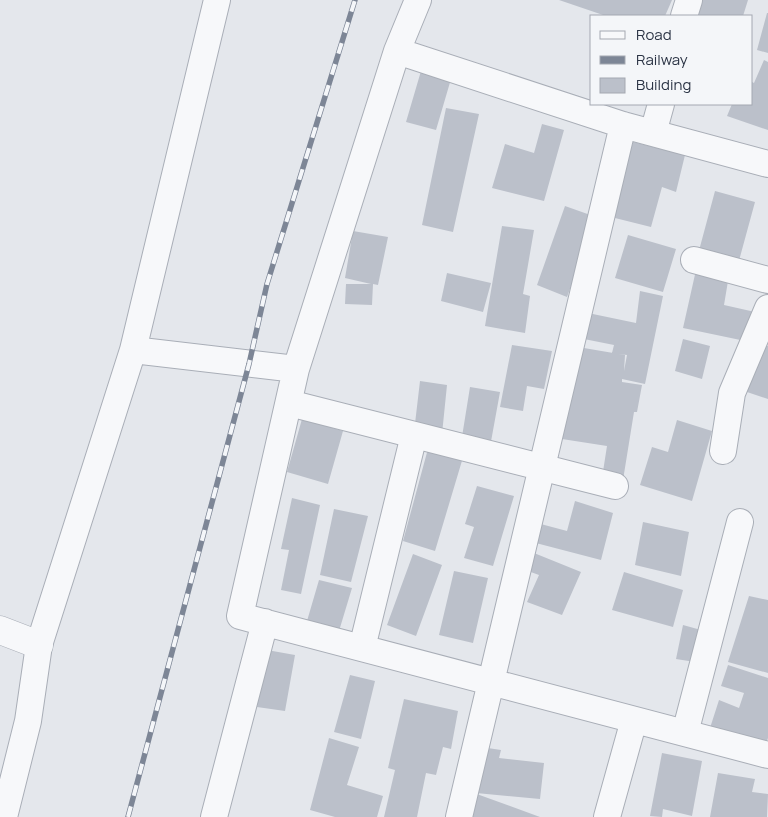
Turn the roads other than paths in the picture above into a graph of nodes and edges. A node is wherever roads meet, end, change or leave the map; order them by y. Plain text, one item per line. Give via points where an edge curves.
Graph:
1 (217, 0) edge
2 (418, 0) edge
3 (688, 0) edge
4 (684, 15) edge
5 (397, 51) junction
6 (661, 105) edge
7 (623, 125) junction
8 (653, 133) junction
9 (768, 164) edge
10 (694, 260) dead end
11 (768, 280) edge
12 (768, 308) edge
13 (133, 350) junction
14 (296, 369) junction
15 (289, 403) junction
16 (414, 435) junction
17 (723, 451) dead end
18 (543, 466) junction
19 (615, 486) dead end
20 (740, 522) dead end
21 (265, 622) junction
22 (0, 630) edge
23 (39, 645) junction
24 (362, 648) junction
25 (492, 682) junction
26 (634, 720) junction
27 (684, 733) junction
28 (768, 755) edge
29 (4, 817) edge
30 (214, 817) edge
31 (459, 817) edge
32 (608, 817) edge

1 - 13 street
2 - 5 street
3 - 4 street
5 - 7 street
5 - 14 street
6 - 8 street
7 - 8 street
7 - 18 street
8 - 9 street
10 - 11 street
12 - 17 street via 732,393
13 - 14 street
13 - 23 street
14 - 15 street
15 - 16 street
15 - 21 street via 240,616
16 - 18 street
16 - 24 street
18 - 19 street
18 - 25 street
20 - 27 street
21 - 24 street
21 - 30 street
22 - 23 street
23 - 29 street via 28,721
24 - 25 street
25 - 26 street
25 - 31 street
26 - 27 street
26 - 32 street
27 - 28 street

